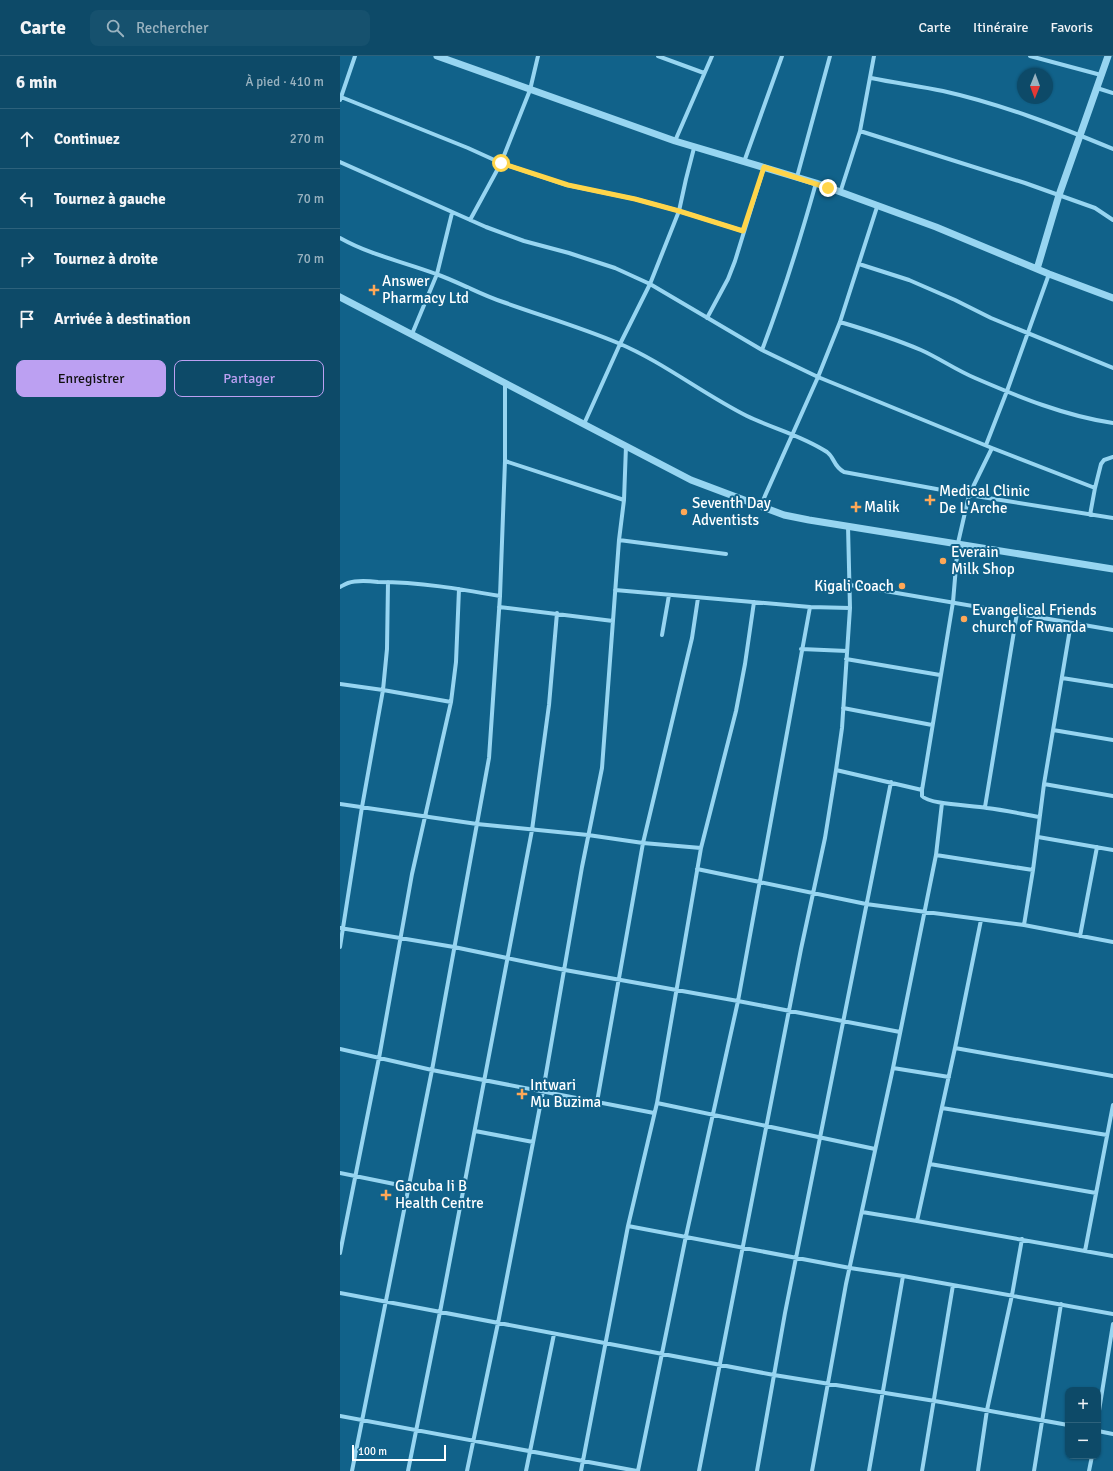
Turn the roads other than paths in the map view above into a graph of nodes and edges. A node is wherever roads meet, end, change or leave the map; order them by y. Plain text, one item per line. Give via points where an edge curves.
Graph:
1 (355, 56) edge
2 (437, 56) edge
3 (538, 56) edge
4 (658, 56) edge
5 (712, 56) edge
6 (782, 56) edge
7 (830, 56) edge
8 (874, 56) edge
9 (1030, 56) edge
10 (1108, 56) edge
11 (704, 73) junction
12 (1101, 75) junction
13 (871, 78) junction
14 (1097, 88) junction
15 (530, 90) junction
16 (1113, 93) edge
17 (341, 99) edge
18 (860, 131) junction
19 (1079, 135) junction
20 (674, 141) junction
21 (694, 148) junction
22 (1113, 148) edge
23 (340, 162) edge
24 (744, 162) junction
25 (501, 163) junction
26 (764, 167) junction
27 (797, 177) junction
28 (816, 183) junction
29 (840, 193) junction
30 (1059, 195) junction
31 (877, 207) junction
32 (679, 211) junction
33 (452, 213) junction
34 (470, 220) junction
35 (1113, 220) edge
36 (743, 231) junction
37 (340, 238) edge
38 (859, 264) junction
39 (1037, 269) junction
40 (437, 274) junction
41 (1049, 274) junction
42 (650, 284) junction
43 (340, 297) edge
44 (1113, 298) edge
45 (707, 318) junction
46 (840, 322) junction
47 (412, 334) junction
48 (1028, 334) junction
49 (620, 344) junction
50 (762, 350) junction
51 (1113, 368) edge
52 (818, 377) junction
53 (505, 382) junction
54 (1007, 391) junction
55 (1113, 423) edge
56 (584, 424) junction
57 (794, 434) junction
58 (626, 445) junction
59 (986, 446) junction
60 (992, 448) junction
61 (1113, 457) edge
62 (505, 461) junction
63 (1095, 488) junction
64 (970, 495) junction
65 (624, 500) junction
66 (760, 507) junction
67 (1090, 515) junction
68 (1113, 518) edge
69 (848, 526) junction
70 (619, 540) junction
71 (958, 543) junction
72 (726, 554) dead end
73 (1113, 569) edge
74 (388, 582) junction
75 (850, 585) junction
76 (340, 587) edge
77 (459, 589) junction
78 (615, 590) junction
79 (669, 595) junction
80 (500, 596) junction
81 (698, 598) junction
82 (754, 602) junction
83 (953, 602) junction
84 (499, 607) junction
85 (810, 607) junction
86 (850, 608) junction
87 (557, 613) junction
88 (1017, 613) junction
89 (613, 621) junction
90 (1071, 623) junction
91 (1113, 630) edge
92 (662, 635) dead end
93 (802, 649) junction
94 (847, 651) junction
95 (846, 659) junction
96 (940, 675) junction
97 (1062, 678) junction
98 (340, 684) edge
99 (1113, 686) edge
100 (383, 690) junction
101 (451, 702) junction
102 (843, 708) junction
103 (932, 725) junction
104 (1053, 730) junction
105 (1113, 740) edge
106 (836, 770) junction
107 (891, 782) junction
108 (1044, 784) junction
109 (922, 790) junction
110 (1113, 796) edge
111 (942, 803) junction
112 (340, 804) edge
113 (362, 807) junction
114 (985, 807) junction
115 (425, 817) junction
116 (1039, 817) junction
117 (477, 824) junction
118 (532, 830) junction
119 (588, 834) junction
120 (1038, 837) junction
121 (643, 843) junction
122 (1096, 847) junction
123 (701, 848) junction
124 (1113, 850) edge
125 (936, 855) junction
126 (697, 869) junction
127 (1033, 870) junction
128 (760, 882) junction
129 (813, 893) junction
130 (866, 904) junction
131 (924, 913) junction
132 (981, 920) junction
133 (1024, 925) junction
134 (342, 928) edge
135 (1080, 936) junction
136 (400, 937) junction
137 (1113, 942) edge
138 (340, 947) edge
139 (454, 947) junction
140 (508, 958) junction
141 (564, 970) junction
142 (619, 979) junction
143 (676, 990) junction
144 (738, 1001) junction
145 (789, 1011) junction
146 (843, 1021) junction
147 (900, 1032) junction
148 (955, 1048) junction
149 (340, 1049) edge
150 (378, 1058) junction
151 (893, 1068) junction
152 (432, 1070) junction
153 (1113, 1076) edge
154 (949, 1077) junction
155 (484, 1079) junction
156 (543, 1091) junction
157 (597, 1102) junction
158 (657, 1103) junction
159 (1113, 1105) edge
160 (942, 1108) junction
161 (654, 1113) junction
162 (712, 1114) junction
163 (767, 1126) junction
164 (475, 1131) junction
165 (1107, 1135) junction
166 (821, 1137) junction
167 (533, 1142) junction
168 (876, 1149) junction
169 (930, 1164) junction
170 (340, 1173) edge
171 (354, 1176) junction
172 (409, 1187) junction
173 (1096, 1193) junction
174 (862, 1212) junction
175 (917, 1221) junction
176 (628, 1226) junction
177 (686, 1236) junction
178 (1022, 1239) junction
179 (743, 1247) junction
180 (1085, 1250) junction
181 (340, 1253) edge
182 (1113, 1256) edge
183 (796, 1257) junction
184 (850, 1268) junction
185 (902, 1276) junction
186 (954, 1285) junction
187 (340, 1293) edge
188 (1012, 1295) junction
189 (386, 1303) junction
190 (1061, 1304) junction
191 (440, 1312) junction
192 (1113, 1314) edge
193 (498, 1323) junction
194 (1113, 1324) edge
195 (554, 1334) junction
196 (605, 1344) junction
197 (663, 1354) junction
198 (720, 1364) junction
199 (774, 1375) junction
200 (828, 1384) junction
201 (882, 1392) junction
202 (1101, 1398) edge
203 (935, 1401) junction
204 (987, 1410) junction
205 (340, 1416) edge
206 (1042, 1420) junction
207 (362, 1421) junction
208 (1065, 1424) edge
209 (415, 1430) junction
210 (1101, 1432) edge
211 (1113, 1434) edge
212 (474, 1440) junction
213 (530, 1451) junction
214 (1091, 1459) edge
215 (583, 1461) junction
216 (352, 1471) edge
217 (408, 1471) edge
218 (467, 1471) edge
219 (526, 1471) edge
220 (581, 1471) edge
221 (638, 1471) edge
222 (699, 1471) edge
223 (757, 1471) edge
224 (812, 1471) edge
225 (869, 1471) edge
226 (922, 1471) edge
227 (978, 1471) edge
228 (1034, 1471) edge
229 (1089, 1471) edge

1 - 17 street
2 - 15 street
3 - 15 street
4 - 11 street
5 - 11 street
6 - 24 street
7 - 27 street
8 - 13 street
9 - 12 street
10 - 12 street
11 - 20 street
12 - 14 street
13 - 18 street
13 - 19 street via 981,101
14 - 16 street
14 - 19 street
15 - 20 street
15 - 25 street
17 - 25 street
18 - 29 street
18 - 30 street
19 - 22 street
19 - 30 street
20 - 21 street
21 - 24 street
21 - 32 street
23 - 33 street
24 - 26 street
25 - 32 street via 568,185
25 - 34 street
26 - 27 street
26 - 36 street
27 - 28 street
28 - 29 street
28 - 50 street via 795,257
29 - 31 street
30 - 35 street via 1095,208
30 - 39 street
31 - 38 street
31 - 39 street via 936,227
32 - 36 street
32 - 42 street
33 - 34 street
33 - 40 street
34 - 42 street via 524,241 615,268
36 - 45 street via 728,279
37 - 40 street via 361,249
38 - 46 street
38 - 48 street via 909,280
39 - 41 street
40 - 47 street
40 - 49 street via 502,302 587,330
41 - 44 street
41 - 48 street
42 - 45 street
42 - 49 street
43 - 47 street
45 - 50 street
46 - 52 street
46 - 54 street via 922,351 974,378
47 - 53 street
48 - 51 street
48 - 54 street
49 - 56 street
49 - 57 street via 747,416
50 - 52 street
52 - 57 street
52 - 59 street
53 - 56 street
53 - 62 street
54 - 55 street via 1074,415
54 - 59 street
56 - 58 street
57 - 64 street via 828,453 837,468 844,472
57 - 66 street
58 - 65 street
58 - 66 street via 691,480
59 - 60 street
60 - 63 street
60 - 64 street
61 - 63 street via 1104,460
62 - 65 street
62 - 80 street
63 - 67 street
64 - 67 street
64 - 71 street
65 - 70 street
66 - 69 street via 784,515
67 - 68 street
69 - 71 street
69 - 75 street
70 - 72 street
70 - 78 street
71 - 73 street
71 - 83 street
74 - 76 street via 356,581
74 - 77 street
74 - 100 street via 387,649
75 - 83 street
75 - 86 street
77 - 80 street
77 - 101 street via 456,662
78 - 79 street
78 - 89 street
79 - 81 street
79 - 92 street
80 - 84 street
81 - 82 street
81 - 121 street via 692,638
82 - 85 street
82 - 123 street via 736,711
83 - 88 street
83 - 96 street
84 - 87 street
84 - 117 street via 488,758
85 - 86 street
85 - 93 street
86 - 94 street
87 - 89 street
87 - 118 street via 549,705
88 - 90 street
88 - 114 street
89 - 119 street via 604,757
90 - 91 street
90 - 97 street
93 - 94 street
93 - 128 street
94 - 95 street
95 - 96 street
95 - 102 street
96 - 103 street
97 - 99 street
97 - 104 street
98 - 100 street
100 - 101 street
100 - 113 street
101 - 115 street
102 - 103 street
102 - 106 street
103 - 109 street
104 - 105 street
104 - 108 street
106 - 107 street
106 - 129 street
107 - 109 street
107 - 130 street
108 - 110 street
108 - 116 street
109 - 111 street via 925,799
111 - 114 street
111 - 125 street
112 - 113 street
113 - 115 street
113 - 134 street
114 - 116 street
115 - 117 street
115 - 136 street
116 - 120 street
117 - 118 street
117 - 139 street
118 - 119 street
118 - 140 street
119 - 121 street
119 - 141 street
120 - 122 street
120 - 127 street
121 - 123 street
121 - 142 street
122 - 124 street
122 - 135 street
123 - 126 street
125 - 127 street
125 - 131 street
126 - 128 street
126 - 143 street
127 - 133 street
128 - 129 street
128 - 144 street
129 - 130 street
129 - 145 street
130 - 131 street
130 - 146 street
131 - 132 street
131 - 147 street
132 - 133 street
132 - 148 street
133 - 135 street
134 - 136 street
134 - 138 street
135 - 137 street
136 - 139 street
136 - 150 street
139 - 140 street
139 - 152 street
140 - 141 street
140 - 155 street
141 - 142 street
141 - 156 street
142 - 143 street
142 - 157 street
143 - 144 street
143 - 158 street
144 - 145 street
144 - 162 street
145 - 146 street
145 - 163 street
146 - 147 street
146 - 166 street
147 - 151 street
148 - 153 street
148 - 154 street
149 - 150 street
150 - 152 street
150 - 171 street
151 - 154 street
151 - 168 street
152 - 155 street
152 - 172 street
154 - 160 street
155 - 156 street
155 - 164 street
156 - 157 street
156 - 167 street
157 - 161 street
158 - 161 street
158 - 162 street
159 - 165 street
160 - 165 street
160 - 169 street
161 - 176 street
162 - 163 street
162 - 177 street
163 - 166 street
163 - 179 street
164 - 167 street
164 - 191 street
165 - 173 street
166 - 168 street
166 - 183 street
167 - 193 street
168 - 174 street
169 - 173 street
169 - 175 street
170 - 171 street
171 - 172 street
171 - 181 street
172 - 189 street
173 - 180 street
174 - 175 street
174 - 184 street
175 - 178 street
176 - 177 street
176 - 196 street
177 - 179 street
177 - 197 street
178 - 180 street
178 - 188 street
179 - 183 street
179 - 198 street
180 - 182 street
183 - 184 street
183 - 199 street
184 - 185 street
184 - 200 street
185 - 186 street
185 - 201 street
186 - 188 street
186 - 203 street
187 - 189 street
188 - 190 street
188 - 204 street
189 - 191 street
189 - 207 street
190 - 192 street
190 - 206 street
191 - 193 street
191 - 209 street
193 - 195 street
193 - 212 street
194 - 202 street
195 - 196 street
195 - 213 street
196 - 197 street
196 - 215 street
197 - 198 street
197 - 221 street
198 - 199 street
198 - 222 street
199 - 200 street
199 - 223 street
200 - 201 street
200 - 224 street
201 - 203 street
201 - 225 street
203 - 204 street
203 - 226 street
204 - 206 street
204 - 227 street
205 - 207 street
206 - 208 street
206 - 228 street
207 - 209 street
207 - 216 street
209 - 212 street
209 - 217 street
210 - 211 street
212 - 213 street
212 - 218 street
213 - 215 street
213 - 219 street
214 - 229 street
215 - 220 street
215 - 221 street

